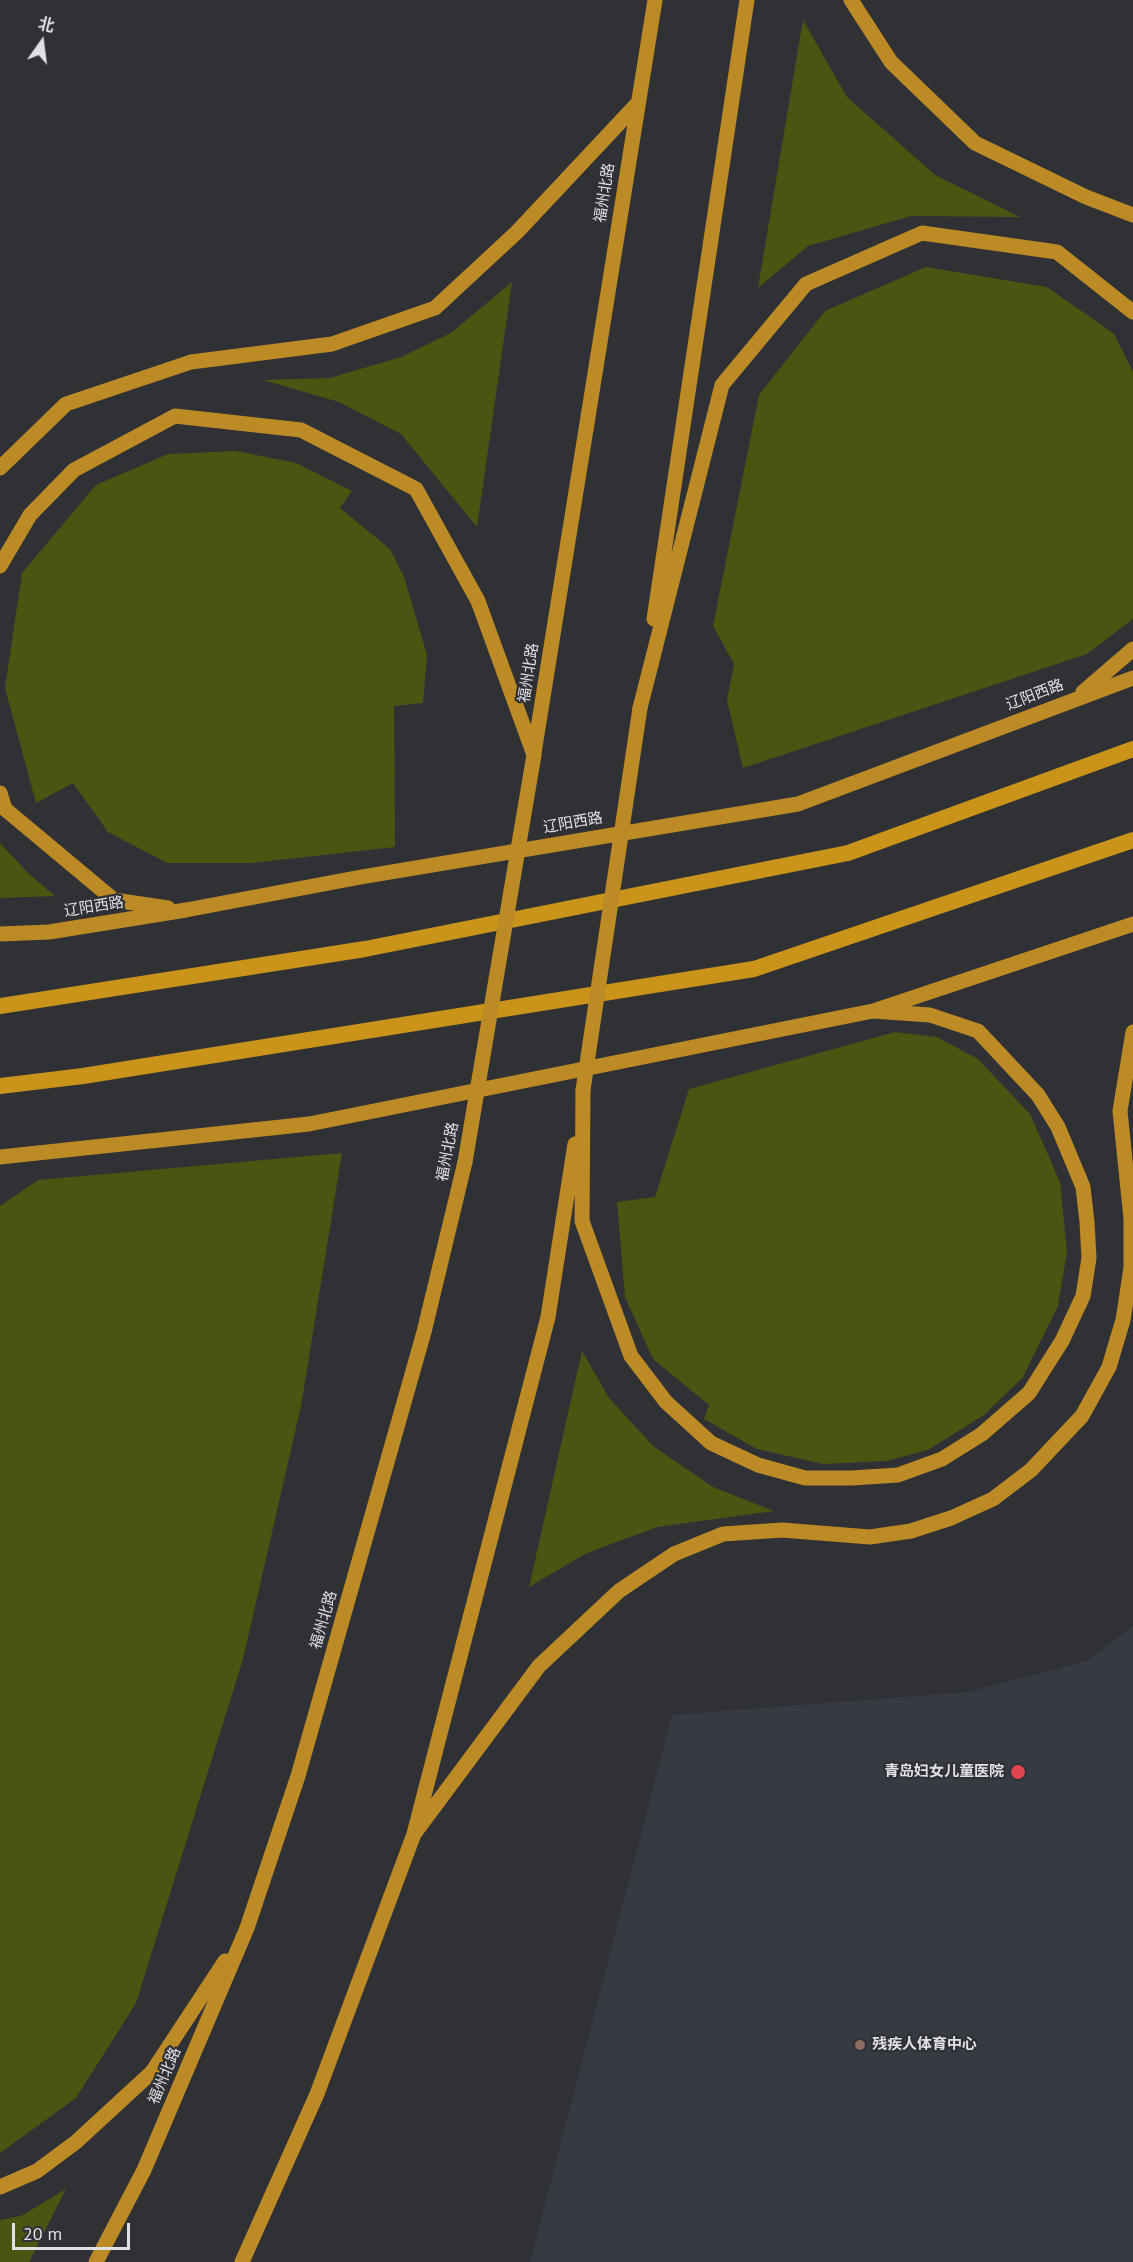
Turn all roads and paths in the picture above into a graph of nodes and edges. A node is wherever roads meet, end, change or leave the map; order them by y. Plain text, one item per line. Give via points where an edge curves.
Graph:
1 (654, 0) edge
2 (747, 0) edge
3 (851, 0) edge
4 (638, 103) junction
5 (1133, 215) edge
6 (1133, 312) edge
7 (0, 468) edge
8 (0, 566) edge
9 (1133, 649) edge
10 (1133, 678) edge
11 (1073, 700) junction
12 (640, 708) junction
13 (1133, 749) edge
14 (534, 756) junction
15 (0, 793) edge
16 (1133, 840) edge
17 (186, 910) junction
18 (1133, 924) edge
19 (0, 934) edge
20 (0, 1006) edge
21 (873, 1011) junction
22 (1133, 1032) edge
23 (0, 1086) edge
24 (583, 1090) junction
25 (0, 1157) edge
26 (414, 1834) junction
27 (247, 1928) junction
28 (0, 2187) edge
29 (96, 2262) edge
30 (242, 2262) edge

1 - 4 main road, 福州北路
2 - 12 main road
3 - 5 main road via 891,63 975,143 1086,197
4 - 7 main road via 517,232 435,308 332,345 191,363 66,404
4 - 14 main road, 福州北路
6 - 12 main road via 1057,252 922,233 806,284 722,385
8 - 14 main road via 30,515 74,470 175,416 301,430 416,489 478,601
9 - 11 main road
10 - 11 main road, 辽阳西路
11 - 17 main road, 辽阳西路 via 798,804
12 - 24 main road, bridge
13 - 20 highway via 848,853 365,949
14 - 27 main road, 福州北路, bridge via 465,1162 424,1332 298,1776
15 - 17 main road via 5,809 114,900
16 - 23 highway via 754,969
17 - 19 main road, 辽阳西路 via 49,933
18 - 21 main road
21 - 24 main road via 930,1015 978,1031 1038,1095 1058,1127 1083,1187 1089,1258 1083,1296 1062,1341 1029,1393 982,1434 942,1459 898,1475 805,1478 758,1465 711,1443 666,1402 632,1356 582,1221
21 - 25 main road via 309,1124
22 - 26 main road via 1120,1111 1131,1219 1131,1268 1123,1320 1108,1366 1082,1416 1031,1470 993,1499 951,1518 870,1538 782,1530 723,1534 674,1554 619,1591 539,1666
24 - 26 main road via 548,1317
26 - 30 main road via 317,2094
27 - 28 main road via 152,2072 76,2142 37,2171
27 - 29 main road, 福州北路 via 144,2170

